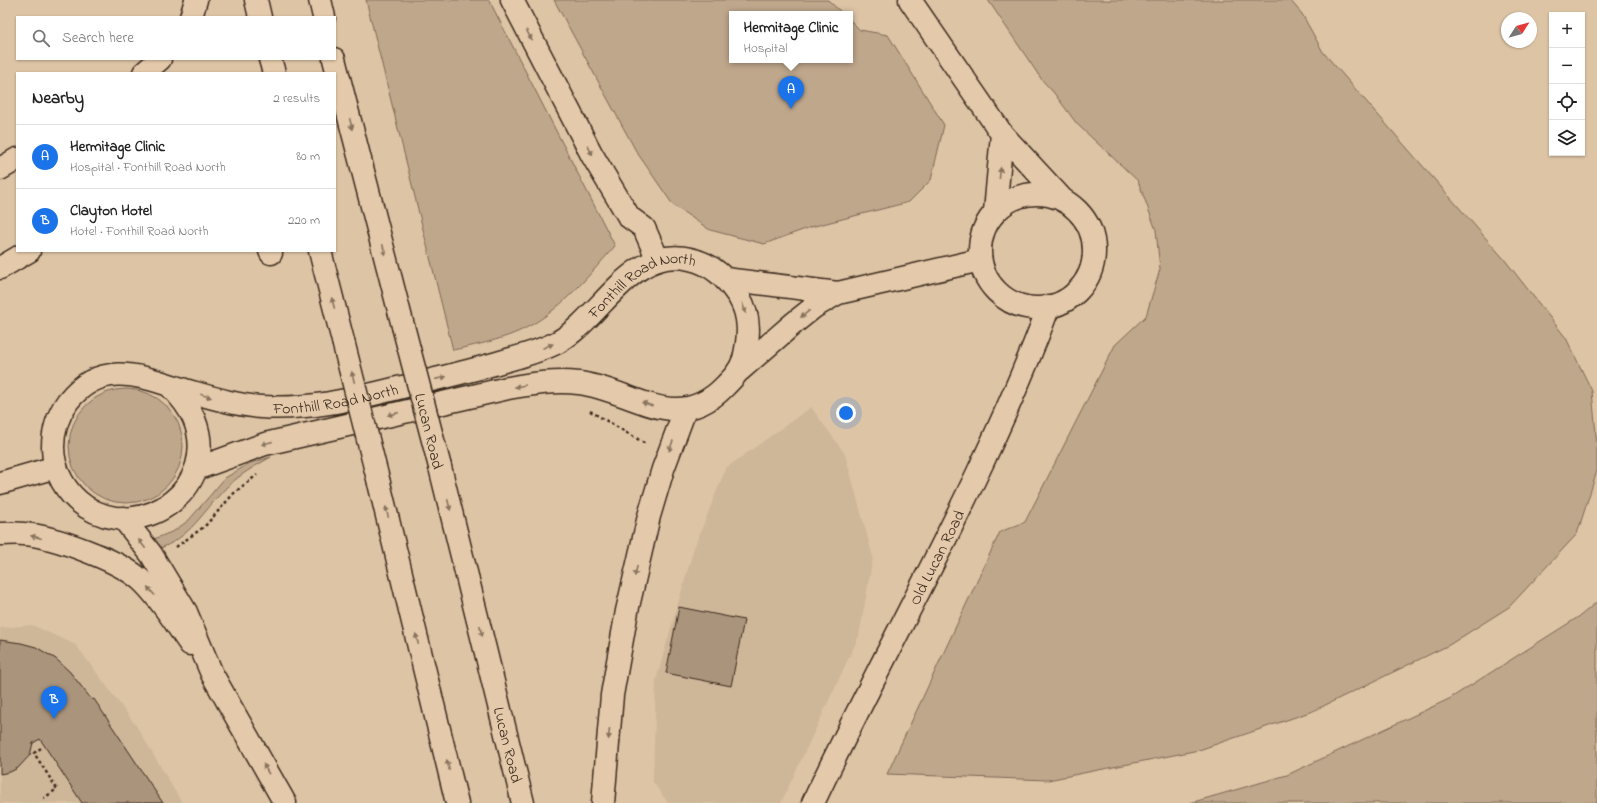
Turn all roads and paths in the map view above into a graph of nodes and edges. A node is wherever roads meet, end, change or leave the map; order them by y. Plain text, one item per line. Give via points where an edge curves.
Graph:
1 (196, 0) edge
2 (256, 0) edge
3 (320, 0) edge
4 (512, 0) edge
5 (910, 0) edge
6 (191, 16) edge
7 (260, 16) edge
8 (324, 16) edge
9 (159, 60) edge
10 (270, 60) edge
11 (334, 60) edge
12 (145, 72) edge
13 (274, 72) edge
14 (1002, 134) junction
15 (16, 160) edge
16 (0, 169) edge
17 (1063, 200) junction
18 (995, 212) junction
19 (27, 252) edge
20 (320, 252) edge
21 (658, 260) junction
22 (980, 260) junction
23 (0, 268) edge
24 (725, 279) junction
25 (838, 293) junction
26 (1049, 306) junction
27 (740, 370) junction
28 (169, 385) junction
29 (587, 410) dead end
30 (685, 410) junction
31 (647, 445) dead end
32 (56, 467) junction
33 (196, 469) junction
34 (261, 472) dead end
35 (0, 483) edge
36 (123, 518) junction
37 (0, 534) edge
38 (175, 548) dead end
39 (212, 674) junction
40 (41, 748) dead end
41 (44, 798) dead end
42 (285, 803) edge
43 (457, 803) edge
44 (523, 803) edge
45 (603, 803) edge
46 (813, 803) edge

1 - 6 main road
2 - 7 main road
3 - 8 main road
4 -> 21 main road via 592,155 629,217 644,228
5 - 14 main road
9 - 12 main road
10 - 13 main road
11 -> 44 main road, Lucan Road, bridge via 440,467
14 - 17 main road
18 -> 14 main road
15 - 16 main road
17 - 18 main road via 1044,194 1025,195 1008,201
17 - 26 main road via 1079,212 1089,229 1094,248 1091,268 1082,286 1067,299
18 - 22 main road via 985,226 980,242
19 - 23 main road
43 -> 20 main road, bridge via 380,483
21 - 24 main road, Fonthill Road North via 673,257 704,263
28 -> 21 main road, Fonthill Road North via 242,405 305,406 335,403 471,371 532,354 560,341 626,279
22 - 25 main road
22 - 26 main road via 986,277 997,292 1013,302 1030,308
24 - 25 main road
24 -> 27 main road, Fonthill Road North via 742,301 749,322 748,343
25 -> 27 main road via 794,322
26 - 46 main road, Old Lucan Road via 1032,353 986,458
27 - 30 main road, Fonthill Road North via 719,393 703,404
28 - 32 main road, Fonthill Road North via 136,374 118,374 85,385 72,396 57,421 53,450
28 - 33 main road, Fonthill Road North via 186,404 195,422 199,441
29 - 31 path
30 -> 33 main road, Fonthill Road North via 664,410 628,396 580,383 544,382 265,444
30 -> 45 main road via 649,516 627,611 612,695
32 - 35 main road
32 - 36 main road, Fonthill Road North via 63,482 84,506
33 - 36 main road, Fonthill Road North via 192,480 165,509 144,516
34 - 38 path via 235,492 205,526
39 -> 36 main road via 186,612 151,554
39 -> 37 main road via 153,593 141,580 117,563 51,540 25,534
42 -> 39 main road
40 - 41 path via 34,753 57,789

